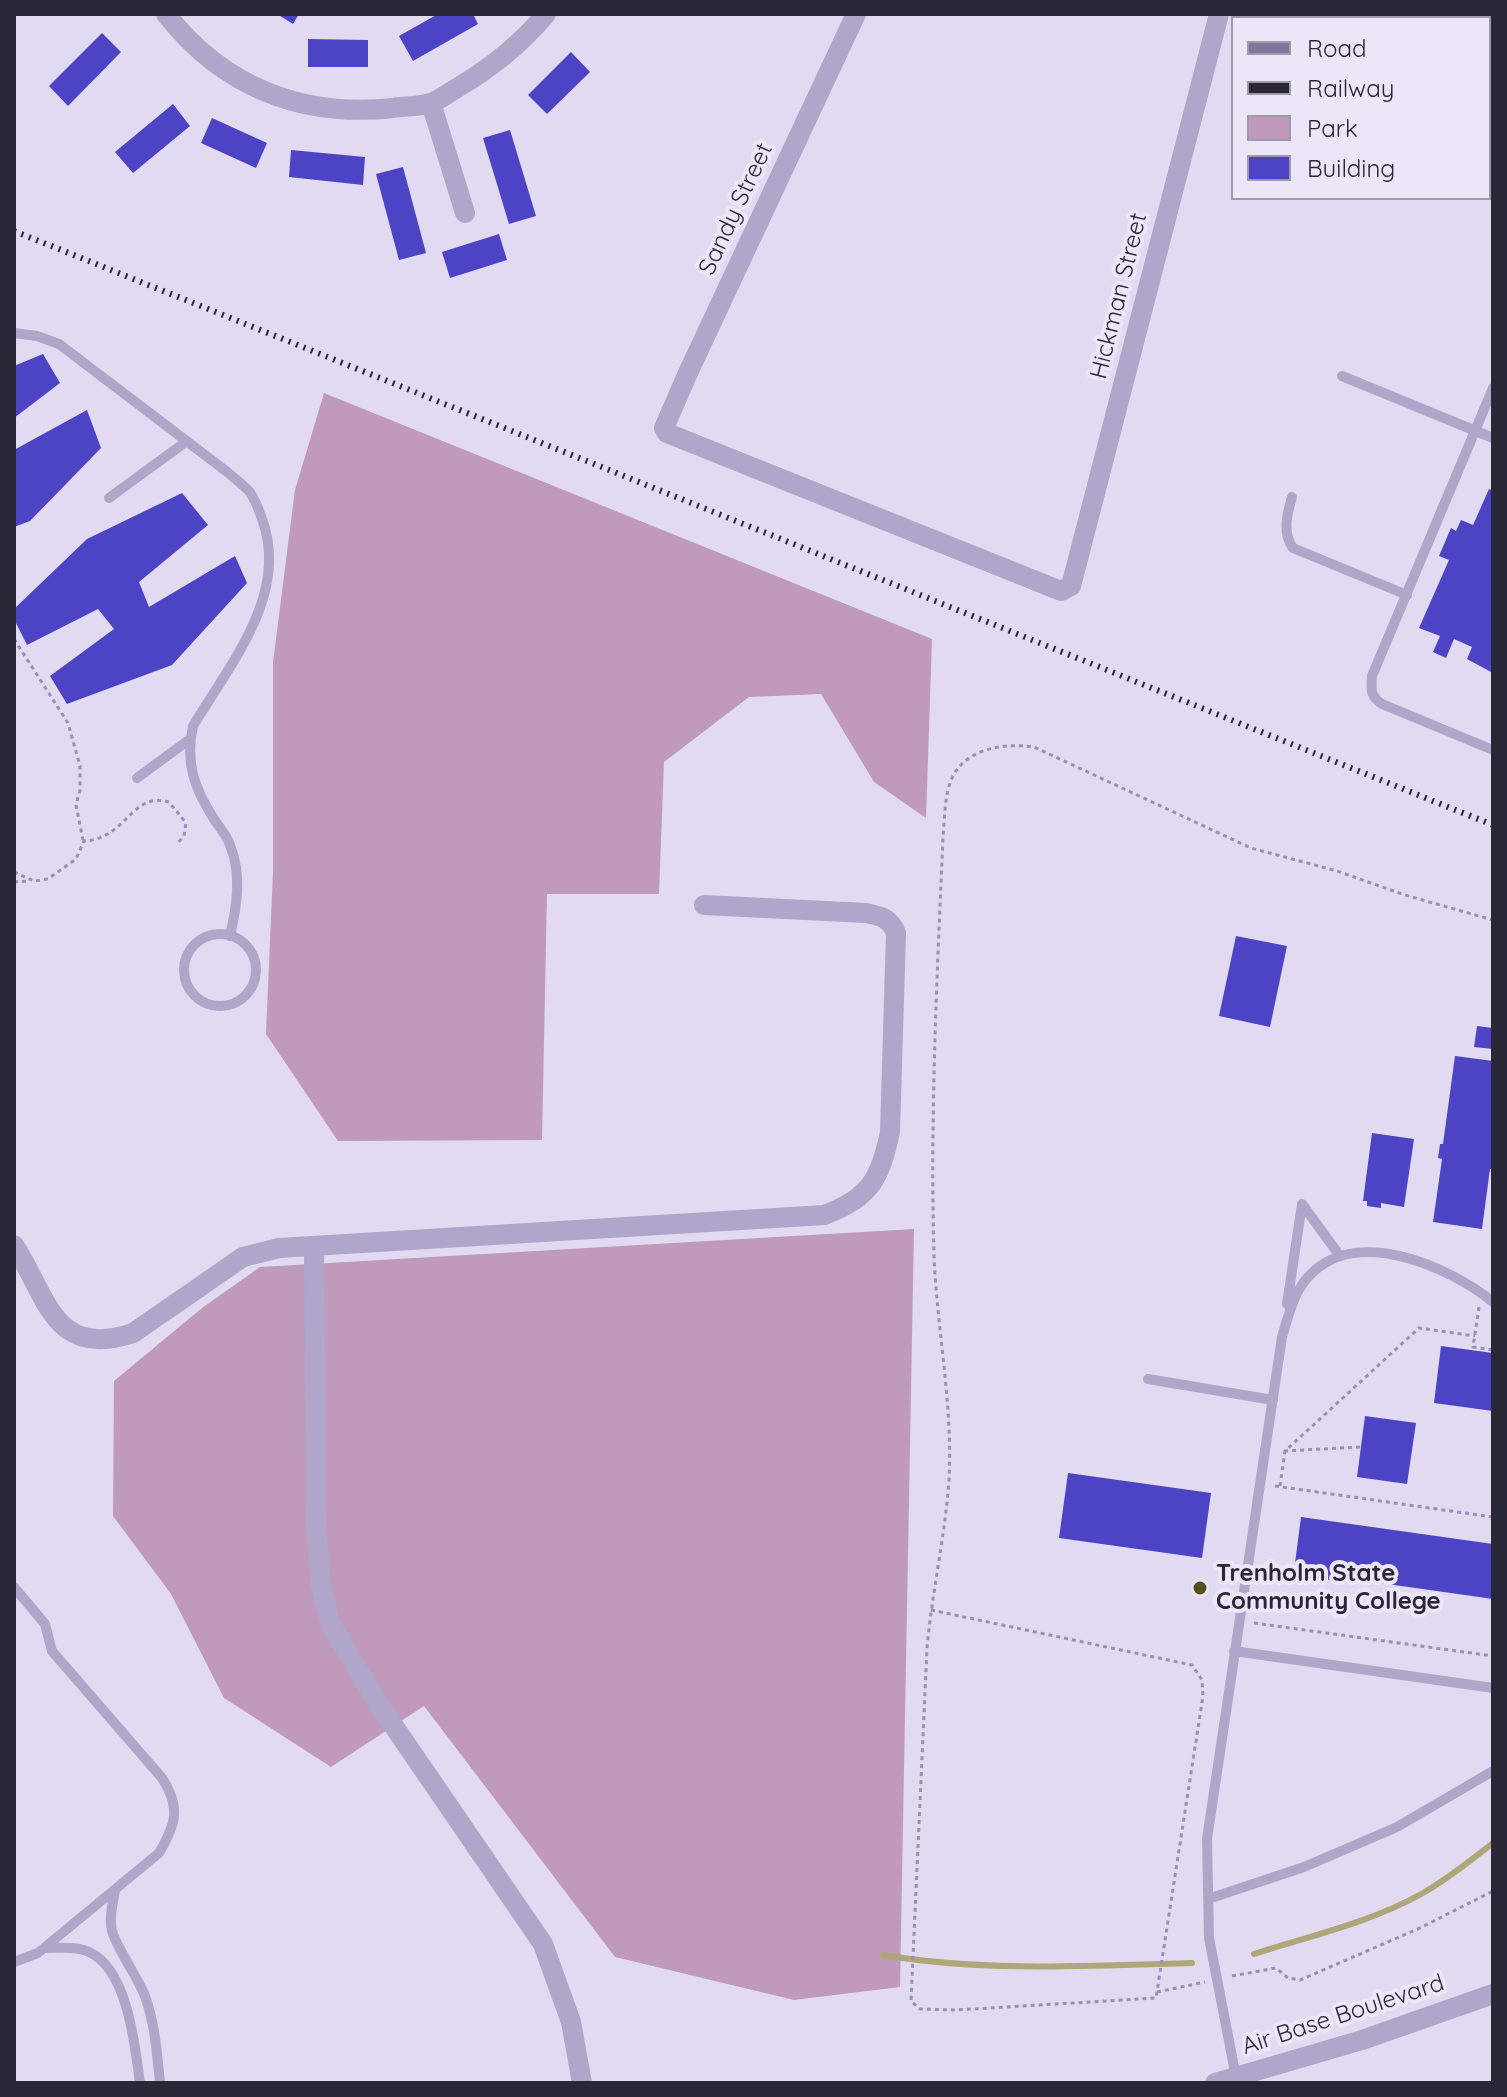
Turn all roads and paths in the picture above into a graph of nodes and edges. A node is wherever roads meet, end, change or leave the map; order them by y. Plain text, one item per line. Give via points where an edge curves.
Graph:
1 (166, 14) edge
2 (546, 14) edge
3 (856, 14) edge
4 (1219, 14) edge
5 (431, 103) junction
6 (465, 213) dead end
7 (14, 333) edge
8 (1342, 376) dead end
9 (1493, 388) edge
10 (1475, 431) junction
11 (1493, 438) edge
12 (187, 441) junction
13 (1292, 497) dead end
14 (109, 498) dead end
15 (1067, 589) joint
16 (1407, 595) junction
17 (14, 639) edge
18 (190, 739) junction
19 (1493, 750) edge
20 (137, 778) dead end
21 (84, 841) junction
22 (177, 844) dead end
23 (14, 872) edge
24 (34, 881) junction
25 (14, 882) edge
26 (704, 905) dead end
27 (1493, 920) edge
28 (230, 936) junction
29 (14, 1245) edge
30 (314, 1246) junction
31 (1340, 1256) junction
32 (1481, 1292) junction
33 (1493, 1302) edge
34 (1475, 1336) junction
35 (1282, 1337) junction
36 (1493, 1350) edge
37 (1148, 1379) dead end
38 (1273, 1400) junction
39 (1360, 1447) dead end
40 (1285, 1451) junction
41 (1260, 1484) junction
42 (1280, 1487) junction
43 (1493, 1517) edge
44 (14, 1587) edge
45 (931, 1610) junction
46 (1239, 1621) junction
47 (1234, 1651) junction
48 (1493, 1656) edge
49 (1493, 1688) edge
50 (1493, 1771) edge
51 (115, 1890) junction
52 (1493, 1891) edge
53 (1208, 1899) junction
54 (45, 1948) junction
55 (14, 1962) edge
56 (1217, 1979) junction
57 (1157, 1992) junction
58 (1491, 1992) edge
59 (1236, 2077) junction
60 (140, 2083) edge
61 (160, 2083) edge
62 (582, 2083) edge
63 (1215, 2083) edge

1 - 5 street via 209,59 281,98 359,110
2 - 5 street via 505,57
3 - 15 street, Sandy Street via 664,428 993,564
4 - 15 street, Hickman Street
5 - 6 street
7 - 12 lane via 59,344
8 - 10 lane
9 - 10 lane
10 - 11 lane
10 - 16 lane
12 - 14 lane
12 - 18 lane via 250,493 268,536 270,567 253,625
13 - 16 lane via 1286,530 1293,548
16 - 19 lane via 1372,676 1373,699
17 - 21 path via 68,723 80,766 76,805
18 - 20 lane
18 - 28 lane via 197,791 230,843 235,864 237,906
21 - 22 path via 107,835 142,804 160,799 177,808 186,823
21 - 24 path via 76,859 48,879
23 - 24 path
24 - 25 path
26 - 30 street via 866,913 892,922 896,933 890,1132 884,1159 864,1195 824,1215
27 - 45 path via 1251,848 1034,747 988,749 954,775 943,837 933,1123 935,1258 949,1478
28 - 28 lane via 203,938 186,955 184,979 197,999 208,1005 242,999 255,979 253,956
29 - 30 street via 55,1320 92,1340 133,1333 243,1257
30 - 62 street via 316,1526 331,1625 378,1703 543,1944 571,2022
31 - 32 lane via 1384,1253 1433,1266
31 - 35 lane via 1313,1271 1294,1298
31 - 35 lane via 1302,1204
32 - 33 lane
32 - 34 path
34 - 36 path via 1473,1347
34 - 40 path via 1419,1328
35 - 38 lane
37 - 38 lane
38 - 41 lane
39 - 40 path
40 - 42 path
41 - 42 path
41 - 46 lane
42 - 43 path
44 - 51 lane via 45,1624 52,1651 173,1796 170,1834 159,1853
45 - 57 path via 1192,1665 1202,1680
45 - 57 path via 911,2001 926,2009 970,2009 1156,1998
46 - 47 lane
46 - 48 path
47 - 49 lane
47 - 53 lane via 1207,1839
50 - 53 lane via 1397,1827 1304,1867
51 - 54 lane
51 - 61 lane via 112,1933 145,1997
52 - 56 path via 1300,1980 1276,1968
53 - 56 lane
54 - 55 lane
54 - 60 lane via 93,1953 107,1967 127,2009
56 - 57 path
56 - 59 lane
58 - 59 street, Air Base Boulevard via 1362,2040
59 - 63 street, Air Base Boulevard

